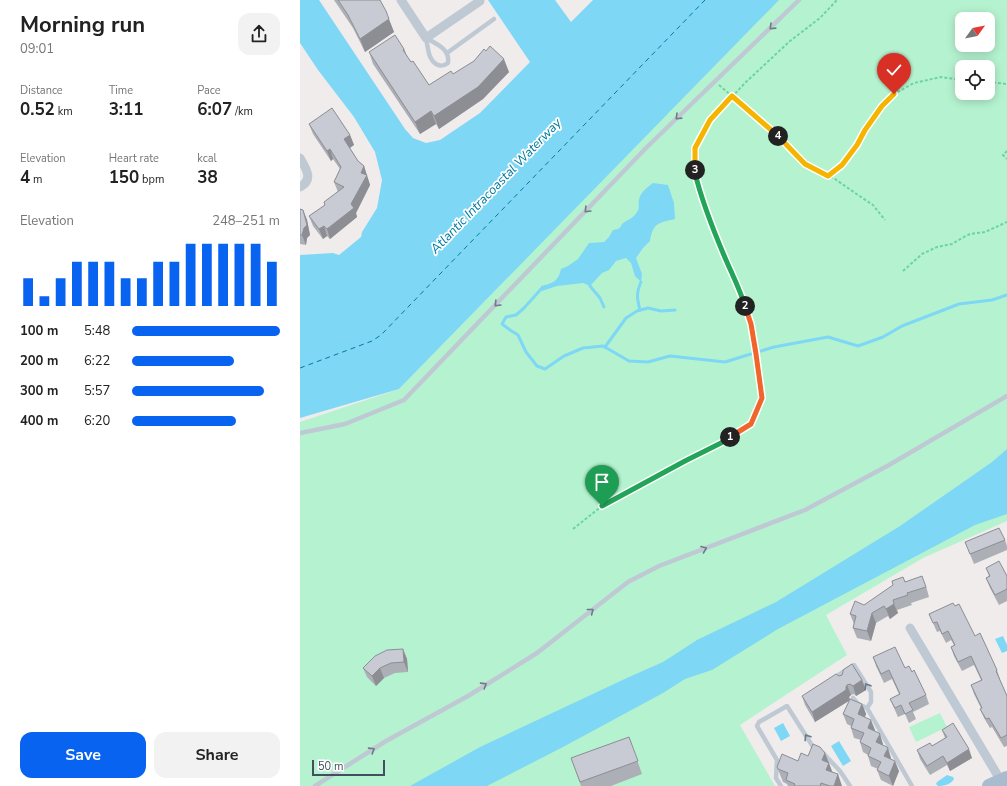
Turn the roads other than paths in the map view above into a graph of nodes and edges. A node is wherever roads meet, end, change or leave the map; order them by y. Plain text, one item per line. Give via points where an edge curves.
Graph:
1 (401, 0) edge
2 (799, 0) edge
3 (480, 1) dead end
4 (494, 19) dead end
5 (426, 38) junction
6 (447, 53) junction
7 (300, 158) edge
8 (300, 187) edge
9 (1007, 396) edge
10 (300, 433) edge
11 (910, 628) dead end
12 (827, 682) edge
13 (853, 698) dead end
14 (867, 708) junction
15 (999, 782) edge
16 (315, 786) edge
17 (781, 786) edge
18 (850, 786) edge
19 (912, 786) edge

1 - 5 street
2 -> 10 lane via 646,148 404,400 345,424
3 - 5 street
4 - 6 lane
5 - 6 lane via 438,44
5 - 6 lane via 430,59 439,66 448,63
7 - 8 street via 308,174 305,184
16 -> 9 lane via 386,741 468,696 537,653 628,582 659,566 805,510 889,465
11 - 15 street
14 -> 12 lane via 871,702 871,692 854,665 840,677
13 - 14 lane
14 - 19 lane
18 -> 17 lane via 823,753 816,751 787,706 759,722 757,726 777,760 776,778

